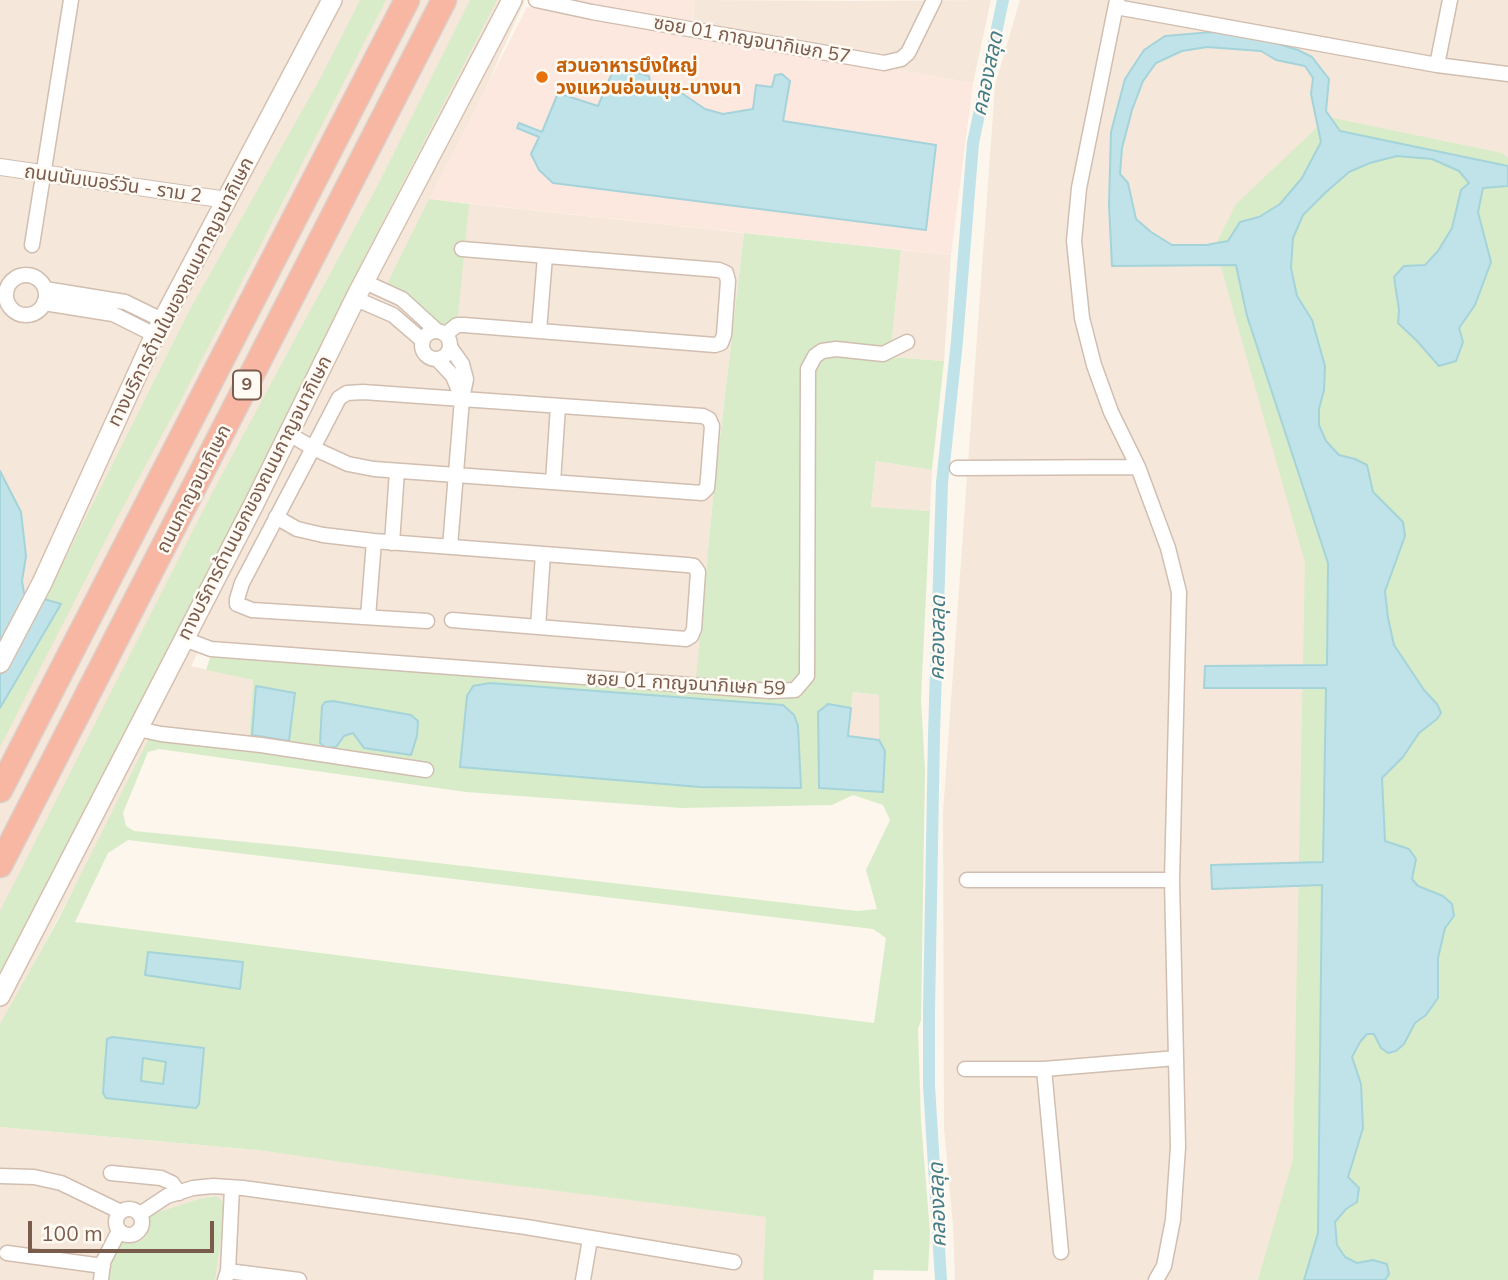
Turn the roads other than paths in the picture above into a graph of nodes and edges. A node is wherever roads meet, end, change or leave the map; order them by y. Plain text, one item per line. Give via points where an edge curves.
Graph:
1 (71, 0) edge
2 (332, 0) edge
3 (407, 0) edge
4 (444, 0) edge
5 (512, 0) edge
6 (536, 0) edge
7 (934, 0) edge
8 (1450, 0) edge
9 (1117, 3) edge
10 (1437, 65) junction
11 (1508, 74) edge
12 (0, 167) edge
13 (43, 173) junction
14 (227, 200) junction
15 (32, 245) dead end
16 (462, 249) dead end
17 (545, 256) junction
18 (5, 283) edge
19 (360, 290) junction
20 (45, 296) junction
21 (3, 299) edge
22 (159, 327) junction
23 (538, 331) junction
24 (444, 337) junction
25 (422, 340) junction
26 (907, 342) dead end
27 (437, 359) junction
28 (462, 399) junction
29 (558, 406) junction
30 (289, 434) junction
31 (313, 448) junction
32 (1138, 467) junction
33 (957, 468) dead end
34 (397, 471) junction
35 (456, 475) junction
36 (553, 482) junction
37 (276, 517) junction
38 (374, 541) junction
39 (392, 543) junction
40 (450, 547) junction
41 (542, 554) junction
42 (368, 617) junction
43 (452, 620) dead end
44 (427, 621) dead end
45 (538, 627) junction
46 (184, 639) junction
47 (0, 663) edge
48 (138, 729) junction
49 (426, 770) dead end
50 (0, 790) edge
51 (0, 865) edge
52 (967, 880) dead end
53 (1171, 880) junction
54 (0, 996) edge
55 (1176, 1058) junction
56 (965, 1069) dead end
57 (1044, 1069) junction
58 (111, 1173) dead end
59 (0, 1176) edge
60 (232, 1188) junction
61 (178, 1193) junction
62 (121, 1212) junction
63 (140, 1214) junction
64 (119, 1231) junction
65 (590, 1239) junction
66 (1061, 1252) dead end
67 (7, 1254) dead end
68 (734, 1262) dead end
69 (102, 1273) edge
70 (226, 1276) edge
71 (299, 1280) edge
72 (583, 1280) edge
73 (1156, 1280) edge

1 - 13 street
2 - 14 main road, ทางบริการด้านในของถนนกาญจนาภิเษก
3 - 50 highway, ถนนกาญจนาภิเษก / 9
4 - 51 highway, ถนนกาญจนาภิเษก / 9
5 - 19 main road, ทางบริการด้านนอกของถนนกาญจนาภิเษก
6 - 7 street, ซอย 01 กาญจนากิเษก 57 via 884,63 908,53
8 - 10 street
9 - 10 street
9 - 32 street via 1079,188 1074,241 1082,318 1094,365
10 - 11 street
12 - 13 street, ถนนนัมเบอร์วัน - ราม 2
13 - 14 street, ถนนนัมเบอร์วัน - ราม 2
13 - 15 street
14 - 22 main road, ทางบริการด้านในของถนนกาญจนาภิเษก
16 - 17 street
17 - 23 street
17 - 23 street via 726,273 724,335 715,345
18 - 20 street via 30,275 39,280
18 - 21 street
19 - 24 street via 402,299
19 - 25 street
19 - 30 main road, ทางบริการด้านนอกของถนนกาญจนาภิเษก
20 - 21 street via 36,313 23,315
20 - 22 street
22 - 47 main road, ทางบริการด้านในของถนนกาญจนาภิเษก via 42,583
23 - 24 street via 457,326
24 - 25 street via 428,333
24 - 27 street via 445,355
24 - 28 street via 462,364 466,379
25 - 27 street via 424,353
26 - 46 street, ซอย 01 กาญจนาภิเษก 59 via 883,354 822,351 808,369 807,676 795,690 211,649
27 - 28 street via 453,376
28 - 29 street
28 - 31 street via 347,393 339,398
28 - 35 street
29 - 36 street
29 - 36 street via 703,416 712,426 707,488 702,493
30 - 31 street
30 - 46 main road, ทางบริการด้านนอกของถนนกาญจนาภิเษก
31 - 34 street via 348,464
31 - 37 street
32 - 33 street
32 - 53 street via 1179,592
34 - 35 street
34 - 39 street
35 - 36 street
35 - 40 street
37 - 38 street via 308,533
37 - 42 street via 242,583 237,604 252,610
38 - 39 street
38 - 42 street
39 - 40 street
40 - 41 street
41 - 45 street
41 - 45 street via 687,565 698,572 694,629 686,639
42 - 44 street
43 - 45 street
46 - 48 main road, ทางบริการด้านนอกของถนนกาญจนาภิเษก
48 - 49 street
48 - 54 main road, ทางบริการด้านนอกของถนนกาญจนาภิเษก
52 - 53 street
53 - 55 street
55 - 57 street
55 - 73 street via 1178,1147 1173,1220 1164,1266
56 - 57 street
57 - 66 street
58 - 61 street via 161,1178 172,1182
59 - 62 street via 61,1183
60 - 61 street via 213,1186
60 - 65 street
60 - 70 street
61 - 63 street
62 - 63 street via 131,1209
62 - 64 street via 116,1221
63 - 64 street via 143,1224 138,1233 128,1236
64 - 69 street
65 - 68 street
65 - 72 street
67 - 69 street
70 - 71 street

